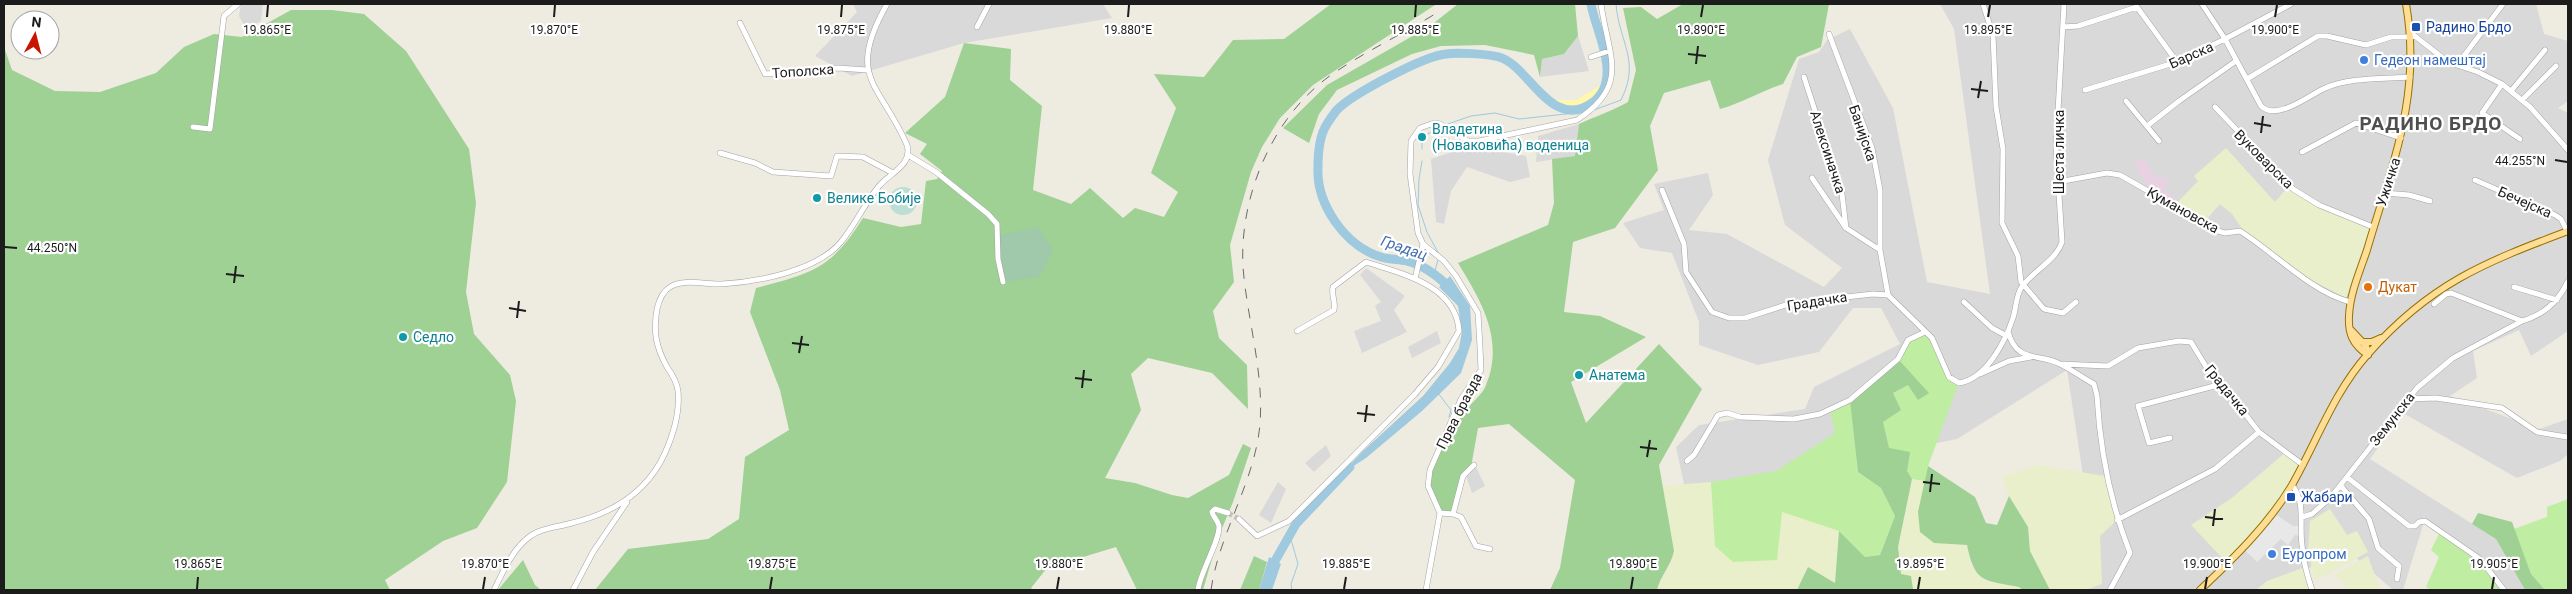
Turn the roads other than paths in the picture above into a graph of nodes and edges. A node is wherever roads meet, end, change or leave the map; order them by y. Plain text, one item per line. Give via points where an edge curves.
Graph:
1 (238, 4) edge
2 (887, 4) edge
3 (989, 4) edge
4 (1601, 4) edge
5 (1983, 4) edge
6 (2064, 4) edge
7 (2202, 4) edge
8 (2291, 4) edge
9 (2406, 4) edge
10 (2503, 4) edge
11 (740, 23) dead end
12 (977, 27) dead end
13 (2063, 27) junction
14 (1828, 34) dead end
15 (2411, 35) junction
16 (2225, 39) junction
17 (2545, 50) dead end
18 (1609, 51) junction
19 (1590, 57) dead end
20 (2236, 61) junction
21 (2177, 62) junction
22 (2457, 65) junction
23 (2556, 66) dead end
24 (867, 70) junction
25 (1804, 77) dead end
26 (2410, 77) junction
27 (2247, 78) junction
28 (2502, 84) junction
29 (2085, 90) dead end
30 (2511, 91) junction
31 (2522, 100) junction
32 (2126, 101) dead end
33 (2215, 107) dead end
34 (194, 126) dead end
35 (2147, 126) junction
36 (2401, 138) junction
37 (2520, 139) dead end
38 (2159, 141) dead end
39 (2568, 150) edge
40 (2302, 152) dead end
41 (720, 153) dead end
42 (908, 155) junction
43 (893, 173) junction
44 (1812, 178) dead end
45 (2475, 180) dead end
46 (2058, 182) junction
47 (1662, 190) dead end
48 (2385, 193) junction
49 (2430, 201) dead end
50 (2373, 227) junction
51 (1846, 228) junction
52 (2567, 231) edge
53 (1424, 244) junction
54 (1880, 250) junction
55 (1416, 277) junction
56 (2568, 281) edge
57 (1003, 282) dead end
58 (2024, 285) junction
59 (2514, 287) dead end
60 (1888, 295) junction
61 (2557, 300) junction
62 (1964, 302) dead end
63 (2076, 302) dead end
64 (2350, 302) junction
65 (2434, 304) dead end
66 (2522, 321) junction
67 (2349, 327) junction
68 (1297, 331) dead end
69 (1926, 332) junction
70 (2007, 333) junction
71 (2389, 333) junction
72 (2362, 342) junction
73 (2368, 355) junction
74 (2031, 357) junction
75 (2060, 364) junction
76 (1980, 375) junction
77 (2222, 384) junction
78 (2406, 399) junction
79 (2259, 432) junction
80 (2567, 436) edge
81 (2170, 438) dead end
82 (1688, 461) dead end
83 (1474, 465) dead end
84 (2303, 465) junction
85 (2348, 478) junction
86 (2292, 485) junction
87 (2341, 486) junction
88 (627, 502) junction
89 (1228, 513) dead end
90 (1440, 513) junction
91 (1453, 514) junction
92 (2302, 517) junction
93 (1239, 520) tunnel mouth
94 (2117, 520) junction
95 (1490, 549) dead end
96 (2397, 579) dead end
97 (494, 590) edge
98 (573, 590) edge
99 (1198, 590) edge
100 (1426, 590) edge
101 (2110, 590) edge
102 (2200, 590) edge
103 (2312, 590) edge
104 (2504, 590) edge

1 - 34 street via 224,16 210,129
2 - 24 street via 873,34
3 - 12 street
4 - 18 street, Прва бразда
5 - 58 street via 1993,35 1996,107 2003,149 2001,219 2018,256 2019,278
6 - 13 street, Шеста личка
7 - 16 street
8 - 16 street, Барска
9 - 15 main road, Ужичка
10 - 22 street
11 - 24 street, Тополска via 765,74 838,68
13 - 21 street via 2078,26 2137,7
13 - 46 street, Шеста личка via 2056,147
14 - 54 street, Банијска via 1872,148 1880,190
15 - 22 street
15 - 26 main road, Ужичка
15 - 27 street via 2390,37 2366,45 2318,36
16 - 20 street
16 - 21 street, Барска
17 - 30 street
18 - 19 street
18 - 53 street, Прва бразда via 1612,82 1595,105 1577,120 1479,141 1468,141 1440,124 1420,128 1411,141 1410,174 1415,221
20 - 27 street
20 - 35 street via 2178,100
21 - 29 street, Барска
22 - 28 street
23 - 31 street
24 - 42 street via 872,86 905,142
25 - 51 street, Алексиначка via 1842,194
26 - 27 street via 2337,84 2271,112 2261,106
26 - 36 main road, Ужичка
28 - 30 street
28 - 37 street via 2482,112
30 - 31 street
31 - 39 street
32 - 35 street
33 - 50 street, Вуковарска via 2293,190 2319,205
35 - 38 street
36 - 40 street via 2356,123
36 - 48 main road, Ужичка
41 - 43 street via 773,172 831,176 837,156 863,157
42 - 43 street via 904,164
42 - 57 street via 936,172 997,224 998,259
43 - 88 street via 876,190 838,246 811,263 756,280 721,284 680,283 662,294 655,338 676,384 674,426 658,466
44 - 51 street
45 - 52 street, Бечејска via 2555,215 2563,221
46 - 58 street, Шеста личка via 2060,246
46 - 64 street, Кумановска via 2107,173 2120,175 2218,231 2240,231 2310,282
47 - 60 street, Градачка via 1684,244 1686,272 1712,312 1729,318 1745,318 1792,303 1864,294
48 - 49 street
48 - 50 main road, Ужичка
50 - 64 main road, Ужичка
51 - 54 street
52 - 71 main road via 2457,278 2420,303
53 - 55 street
53 - 90 street, Прва бразда via 1456,276 1478,313 1481,370 1461,399 1430,470 1428,486
54 - 60 street, Банијска
55 - 68 street via 1366,262 1333,287 1334,310
55 - 93 street via 1448,301 1458,319 1459,331 1438,368 1288,521 1256,536
56 - 61 street, Земунска
58 - 63 street via 2039,304 2052,312 2063,313
58 - 70 street
59 - 61 street
60 - 69 street
61 - 66 street, Земунска via 2532,318
62 - 70 street via 1992,328
64 - 67 main road, Ужичка
65 - 66 street via 2451,293
66 - 78 street, Земунска via 2453,358
67 - 72 main road
67 - 73 main road via 2354,342
69 - 76 street via 1932,338 1949,377 1955,382
69 - 82 street via 1908,340 1898,359 1850,400 1820,414 1794,420 1740,417 1727,412 1718,415
70 - 74 street via 2015,346
70 - 76 street
71 - 72 main road via 2372,342
71 - 73 main road
72 - 73 main road
73 - 84 main road via 2339,396
74 - 75 street
74 - 76 street via 2009,361
75 - 77 street, Градачка via 2108,366 2138,348 2191,342 2208,370
75 - 94 street via 2094,384 2105,476
77 - 79 street, Градачка
77 - 81 street via 2138,406 2149,443
78 - 80 street via 2436,398 2502,408 2537,432
78 - 85 street, Земунска
79 - 84 street, Градачка
79 - 94 street via 2214,469
83 - 91 street via 1463,476
84 - 86 main road
85 - 87 street, Земунска
85 - 104 street via 2409,526 2425,521 2480,559
86 - 92 street via 2299,498
86 - 102 main road via 2263,527
87 - 92 street, Земунска via 2312,514
87 - 96 street via 2368,519 2378,548 2399,566
88 - 97 street via 583,520 532,535 515,552
88 - 98 street via 593,552
89 - 99 street via 1215,509 1212,512 1218,522 1218,531
90 - 91 street
90 - 100 street
91 - 95 street via 1461,517 1476,546
92 - 103 street via 2303,552
94 - 101 street via 2130,553

